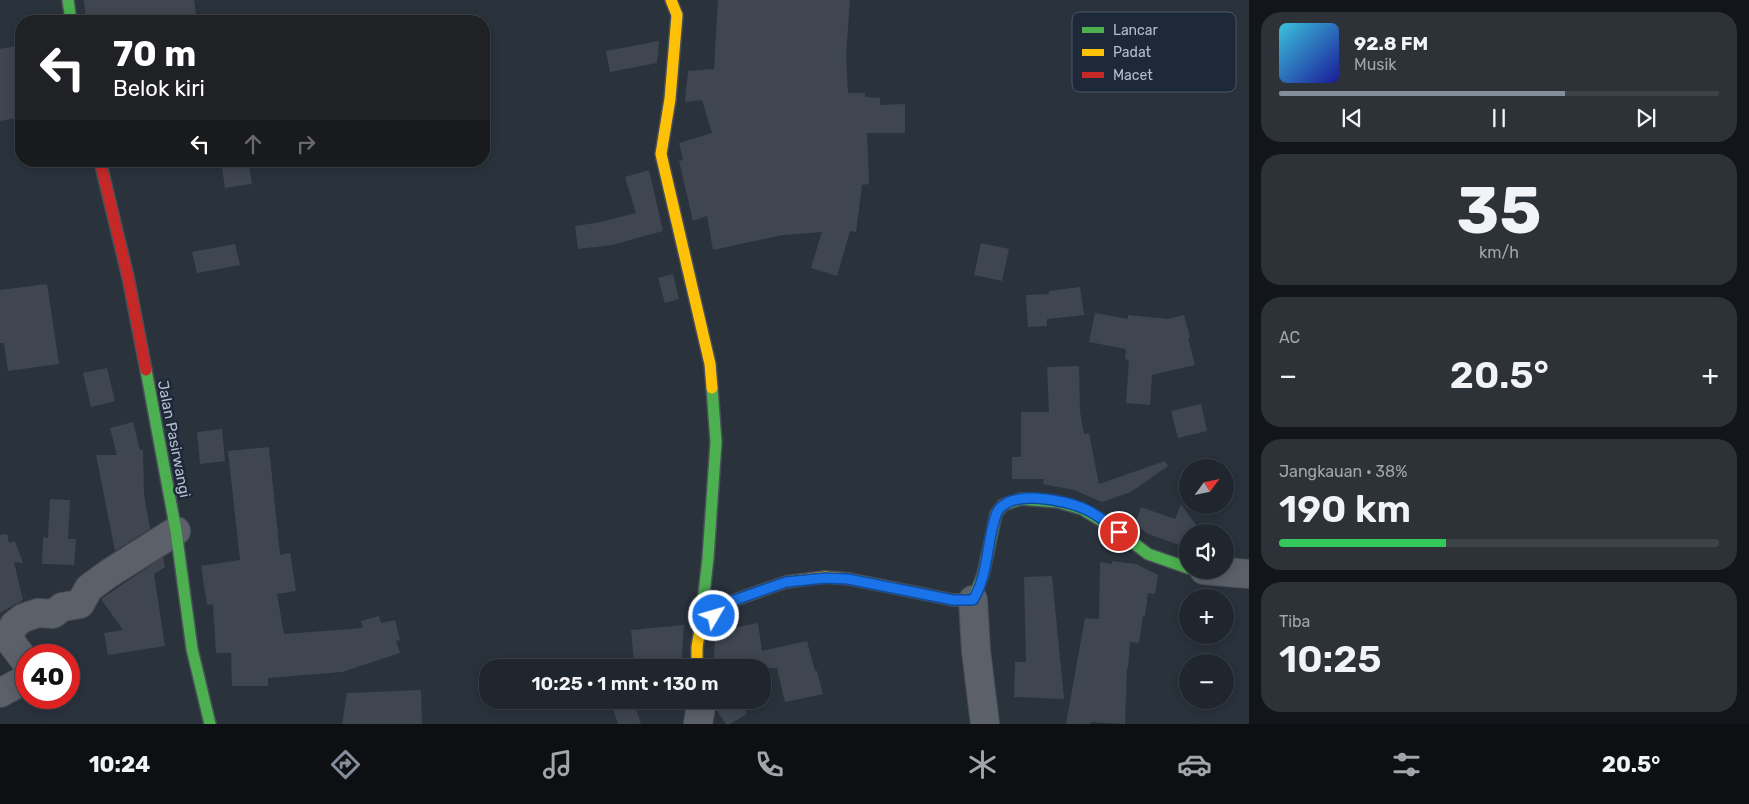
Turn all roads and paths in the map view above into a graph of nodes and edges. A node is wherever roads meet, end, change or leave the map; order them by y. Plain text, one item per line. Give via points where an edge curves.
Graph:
1 (68, 0) edge
2 (671, 0) edge
3 (70, 15) edge
4 (101, 167) edge
5 (176, 532) junction
6 (1179, 565) edge
7 (1234, 573) edge
8 (1249, 574) edge
9 (973, 600) junction
10 (700, 629) junction
11 (15, 648) edge
12 (697, 659) edge
13 (15, 685) edge
14 (0, 693) edge
15 (700, 709) edge
16 (210, 724) edge
17 (698, 724) edge
18 (985, 724) edge

1 - 3 street
2 - 10 street via 677,15 670,99 661,154 710,364 716,442
4 - 5 street, Jalan Pasirwangi via 128,276
5 - 11 street via 89,588 80,604 62,607 53,614 38,613 23,618 14,625 9,636
5 - 16 street, Jalan Pasirwangi via 192,649
6 - 9 street via 1149,554 1088,510 1048,499 1018,499 996,513 984,577
7 - 8 street
9 - 10 street via 953,600 848,579 786,582 729,602
9 - 18 street
10 - 12 street
13 - 14 street
15 - 17 street

